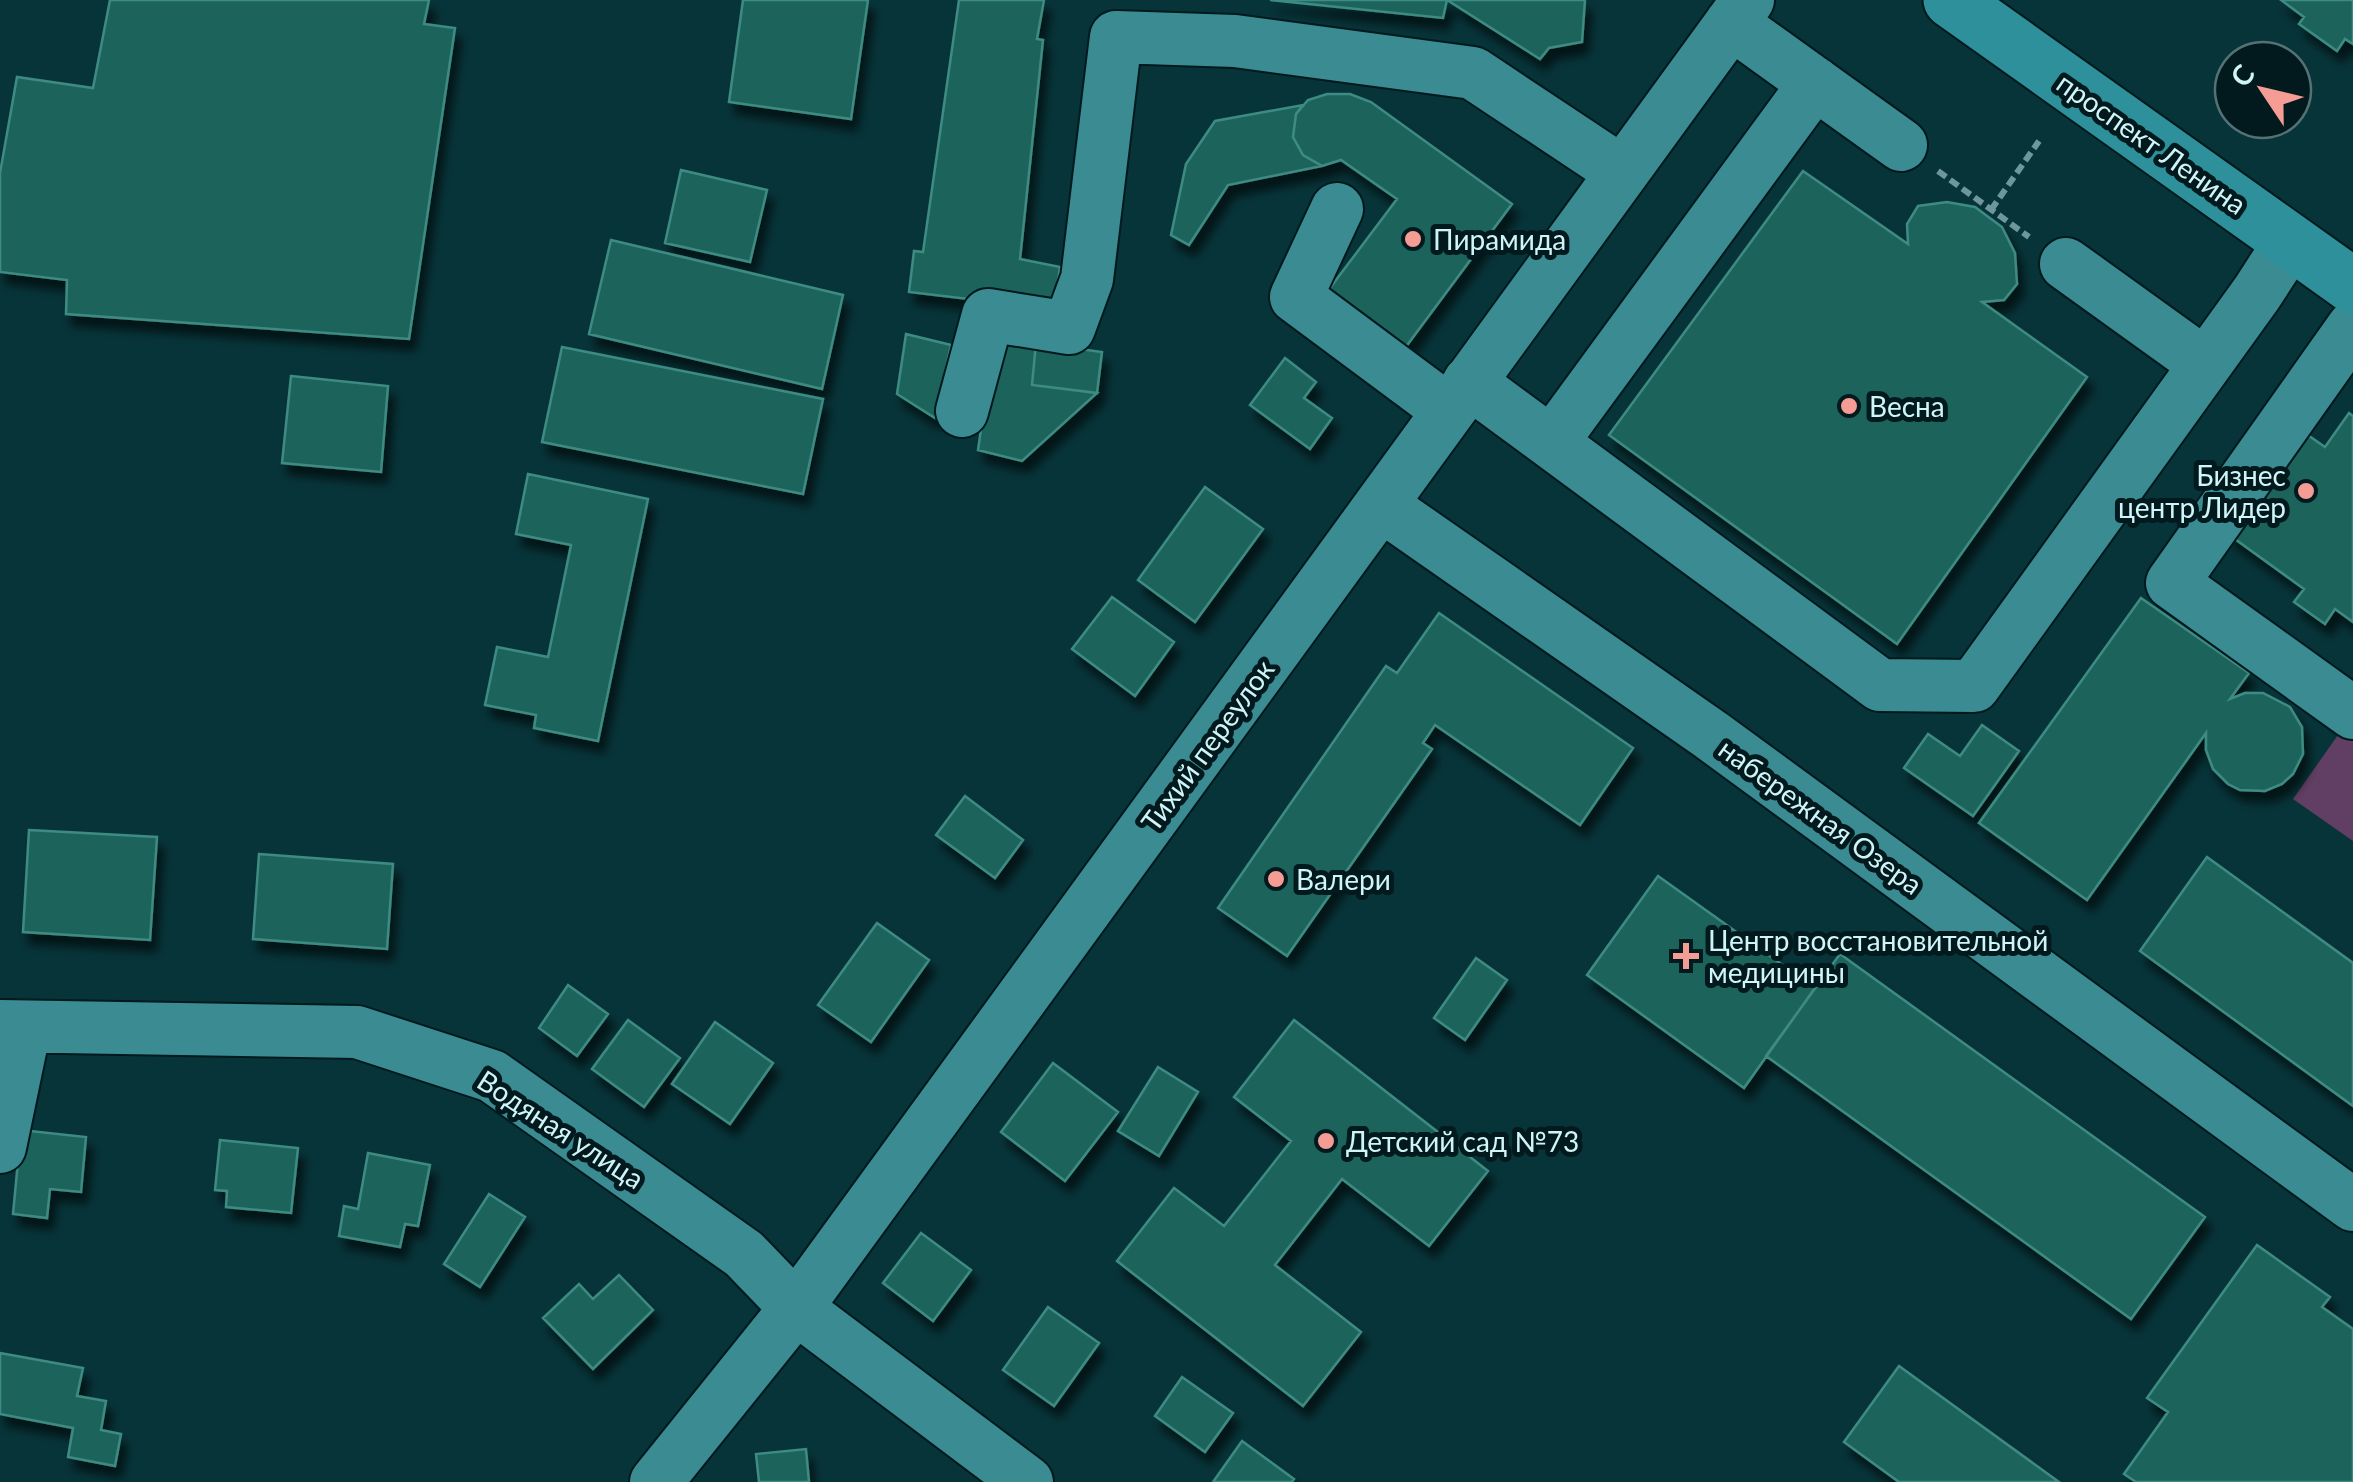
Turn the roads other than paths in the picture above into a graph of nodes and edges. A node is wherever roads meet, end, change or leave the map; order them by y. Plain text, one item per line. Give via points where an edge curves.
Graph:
1 (1951, 0) edge
2 (1740, 11) edge
3 (1815, 83) junction
4 (1901, 145) road end
5 (1622, 172) junction
6 (1337, 208) dead end
7 (2290, 242) junction
8 (2066, 264) road end
9 (2353, 286) edge
10 (2353, 327) edge
11 (2205, 364) junction
12 (1459, 396) junction
13 (962, 411) dead end
14 (1552, 442) junction
15 (1381, 505) junction
16 (2353, 713) edge
17 (12, 1026) edge
18 (0, 1147) edge
19 (2353, 1205) edge
20 (796, 1308) junction
21 (656, 1482) edge
22 (1027, 1482) edge

1 - 7 main road, проспект Ленина
2 - 3 street
2 - 5 street, Тихий переулок
3 - 4 street
3 - 14 street
5 - 12 street, Тихий переулок
5 - 13 street via 1473,73 1235,40 1116,37 1087,279 1069,328 988,315
6 - 12 street via 1296,296
7 - 9 main road, проспект Ленина
7 - 11 street
8 - 11 street
10 - 16 street via 2172,583
11 - 14 street via 1974,686 1880,685
12 - 14 street
12 - 15 street, Тихий переулок
15 - 19 street, набережная Озера via 1711,735
15 - 20 street, Тихий переулок
17 - 18 street
17 - 20 street, Водяная улица via 357,1032 492,1076 744,1254
20 - 21 street, Тихий переулок
20 - 22 street, Водяная улица

